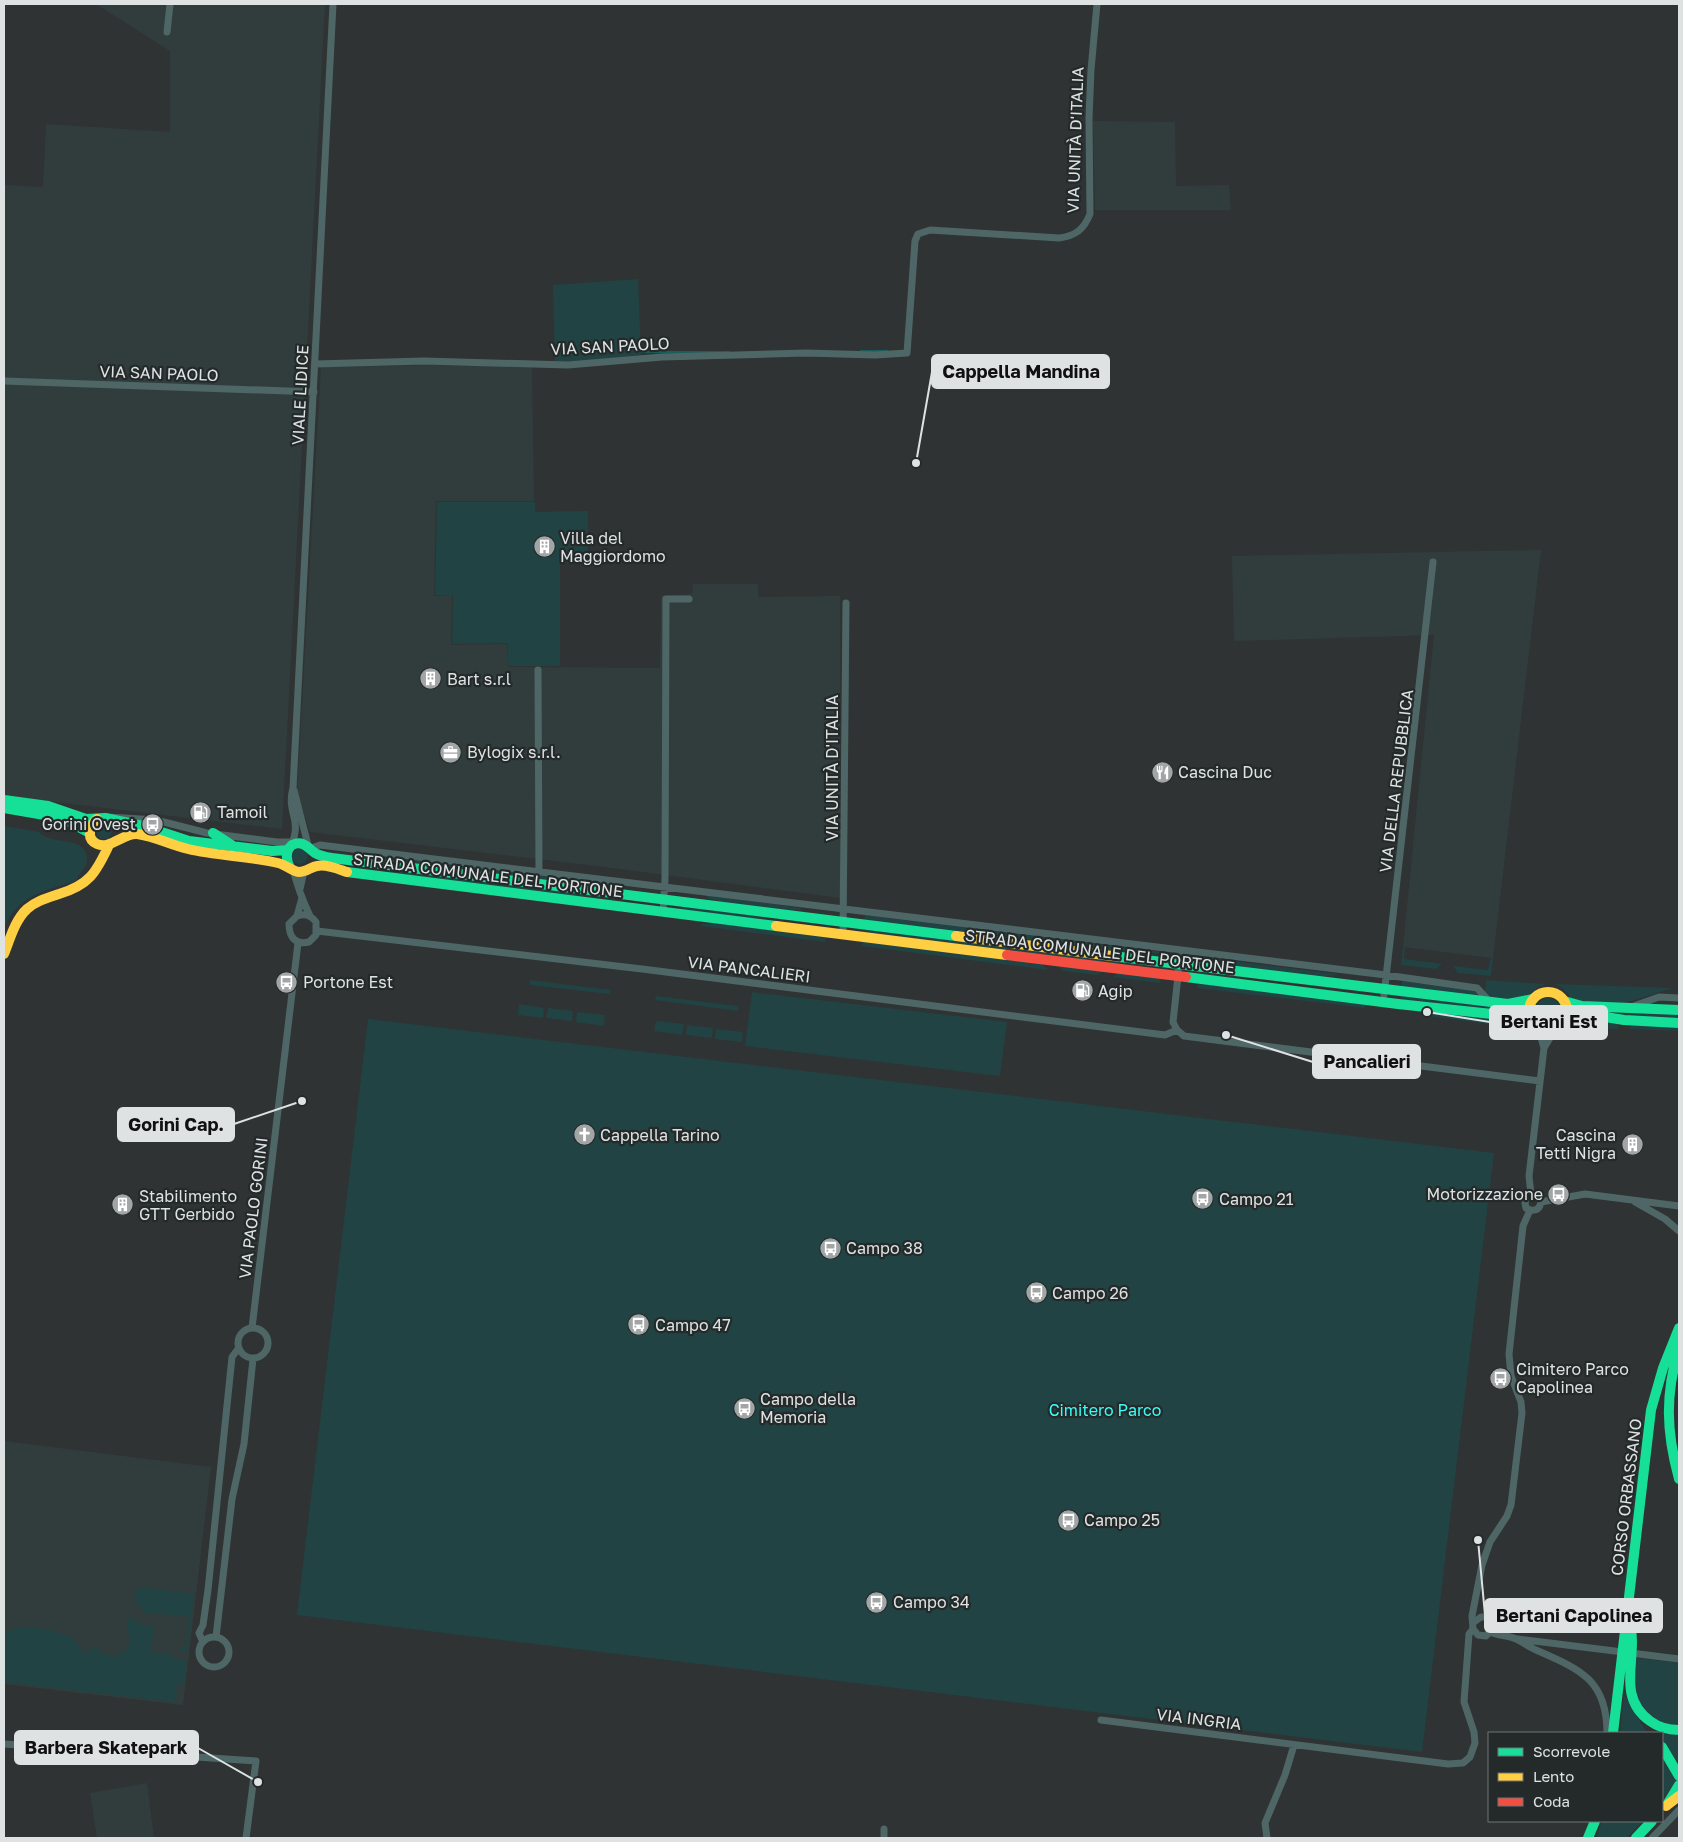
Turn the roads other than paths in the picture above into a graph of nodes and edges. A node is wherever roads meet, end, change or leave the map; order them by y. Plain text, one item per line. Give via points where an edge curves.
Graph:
1 (170, 4) edge
2 (333, 4) edge
3 (1098, 4) edge
4 (167, 32) dead end
5 (907, 354) joint
6 (315, 364) junction
7 (4, 381) edge
8 (314, 392) junction
9 (1434, 562) dead end
10 (689, 598) dead end
11 (846, 603) dead end
12 (538, 670) dead end
13 (293, 788) junction
14 (4, 800) edge
15 (4, 808) edge
16 (105, 819) junction
17 (213, 833) junction
18 (245, 837) junction
19 (92, 838) junction
20 (226, 841) junction
21 (112, 842) junction
22 (210, 844) junction
23 (290, 846) junction
24 (236, 847) junction
25 (311, 848) junction
26 (414, 856) junction
27 (387, 865) junction
28 (98, 866) junction
29 (292, 869) junction
30 (307, 869) junction
31 (539, 872) junction
32 (664, 888) junction
33 (300, 889) junction
34 (302, 898) junction
35 (664, 899) junction
36 (845, 910) junction
37 (663, 912) junction
38 (297, 916) junction
39 (310, 916) junction
40 (844, 922) junction
41 (318, 931) junction
42 (843, 934) junction
43 (298, 942) junction
44 (1178, 951) junction
45 (4, 954) edge
46 (1178, 964) junction
47 (1386, 975) junction
48 (1178, 976) junction
49 (1385, 990) junction
50 (1679, 998) edge
51 (1533, 999) junction
52 (1564, 1001) junction
53 (1384, 1002) junction
54 (1490, 1002) junction
55 (1629, 1008) junction
56 (1679, 1010) edge
57 (1565, 1019) junction
58 (1679, 1023) edge
59 (1535, 1025) junction
60 (1556, 1028) junction
61 (1176, 1030) junction
62 (1544, 1048) junction
63 (1540, 1080) junction
64 (1531, 1194) junction
65 (1631, 1200) junction
66 (1541, 1202) junction
67 (1679, 1206) edge
68 (1530, 1210) junction
69 (1679, 1231) edge
70 (252, 1328) junction
71 (1679, 1328) edge
72 (1679, 1347) edge
73 (238, 1349) junction
74 (253, 1359) junction
75 (1679, 1479) edge
76 (1476, 1596) junction
77 (1480, 1617) junction
78 (1475, 1629) junction
79 (1490, 1632) junction
80 (216, 1637) junction
81 (1515, 1638) junction
82 (203, 1642) junction
83 (1679, 1659) edge
84 (1626, 1664) junction
85 (1643, 1717) junction
86 (1101, 1720) dead end
87 (1679, 1730) edge
88 (1607, 1732) edge
89 (1613, 1732) edge
90 (1652, 1732) edge
91 (4, 1744) edge
92 (1294, 1745) junction
93 (1663, 1749) edge
94 (1679, 1776) edge
95 (1679, 1785) edge
96 (1679, 1796) edge
97 (1664, 1808) edge
98 (1679, 1810) edge
99 (1595, 1822) edge
100 (1651, 1822) edge
101 (884, 1829) dead end
102 (1654, 1837) edge
103 (246, 1838) edge
104 (884, 1838) edge
105 (1267, 1838) edge
106 (1588, 1838) edge
107 (1636, 1838) edge

1 - 4 street
2 - 6 street, VIALE LIDICE
3 - 5 street, VIA UNITÀ D'ITALIA via 1090,70 1090,214 1086,223 1070,237 1059,238 930,230 918,234
5 - 6 street, VIA SAN PAOLO via 662,356 568,365 424,361
6 - 8 street, VIALE LIDICE
7 - 8 street, VIA SAN PAOLO
8 - 13 street, VIALE LIDICE
9 - 47 street, VIA DELLA REPUBBLICA
10 - 32 street via 666,599
11 - 36 street, VIA UNITÀ D'ITALIA
12 - 31 street
13 - 23 street, VIALE LIDICE via 291,802 297,826
13 - 25 street, VIALE LIDICE
14 - 16 main road, STRADA COMUNALE DEL PORTONE via 48,806 86,819
15 - 19 main road, STRADA COMUNALE DEL PORTONE via 62,818
16 - 17 street, STRADA COMUNALE DEL PORTONE via 117,816 156,820
16 - 19 main road via 91,826
16 - 21 main road via 118,831
16 - 22 main road, STRADA COMUNALE DEL PORTONE
17 - 18 street, STRADA COMUNALE DEL PORTONE
17 - 20 main road
18 - 20 street, STRADA COMUNALE DEL PORTONE
18 - 23 street, STRADA COMUNALE DEL PORTONE
19 - 21 main road, STRADA COMUNALE DEL PORTONE via 102,846
19 - 28 main road
20 - 22 street, STRADA COMUNALE DEL PORTONE
20 - 24 main road
21 - 28 main road
21 - 29 main road, STRADA COMUNALE DEL PORTONE via 136,833 193,850 278,863
22 - 24 main road, STRADA COMUNALE DEL PORTONE
23 - 24 main road, STRADA COMUNALE DEL PORTONE via 272,851
23 - 25 main road, STRADA COMUNALE DEL PORTONE via 298,843
23 - 29 main road via 286,859
25 - 26 street, STRADA COMUNALE DEL PORTONE via 320,845
25 - 27 main road, STRADA COMUNALE DEL PORTONE via 332,858
25 - 30 main road via 314,860
26 - 27 street, STRADA COMUNALE DEL PORTONE
26 - 31 street, STRADA COMUNALE DEL PORTONE
27 - 35 main road, STRADA COMUNALE DEL PORTONE
28 - 45 main road via 93,876 83,884 40,900 28,908 18,920
29 - 30 main road, STRADA COMUNALE DEL PORTONE via 298,872
29 - 33 street, VIA PAOLO GORINI
30 - 33 street, VIA PAOLO GORINI
30 - 37 main road, STRADA COMUNALE DEL PORTONE via 322,866 355,874
31 - 32 street, STRADA COMUNALE DEL PORTONE
32 - 35 street
32 - 36 street, STRADA COMUNALE DEL PORTONE
33 - 34 street, VIA PAOLO GORINI
34 - 38 street, VIA PAOLO GORINI
34 - 39 street, VIA PAOLO GORINI
35 - 37 street
35 - 40 main road, STRADA COMUNALE DEL PORTONE
36 - 40 street, VIA UNITÀ D'ITALIA
36 - 44 street, STRADA COMUNALE DEL PORTONE
37 - 42 main road, STRADA COMUNALE DEL PORTONE
38 - 39 street
38 - 43 street, VIA PAOLO GORINI via 289,924 289,932
39 - 41 street, VIA PAOLO GORINI
40 - 42 street, VIA UNITÀ D'ITALIA
40 - 46 main road, STRADA COMUNALE DEL PORTONE
41 - 43 street via 312,940
41 - 61 street, VIA PANCALIERI via 1166,1035
42 - 48 main road, STRADA COMUNALE DEL PORTONE
43 - 70 street, VIA PAOLO GORINI
44 - 46 street
44 - 47 street, STRADA COMUNALE DEL PORTONE
46 - 48 street
46 - 49 main road, STRADA COMUNALE DEL PORTONE
47 - 49 street, VIA DELLA REPUBBLICA
47 - 54 street, STRADA COMUNALE DEL PORTONE via 1477,988
48 - 53 main road, STRADA COMUNALE DEL PORTONE
48 - 61 street via 1173,1016
49 - 53 street, VIA DELLA REPUBBLICA
49 - 54 main road, STRADA COMUNALE DEL PORTONE
50 - 55 street via 1653,998
51 - 52 main road via 1552,992
51 - 54 main road, STRADA COMUNALE DEL PORTONE via 1514,1003
51 - 59 main road via 1529,1014
52 - 55 main road
52 - 57 main road
53 - 59 main road, STRADA COMUNALE DEL PORTONE via 1517,1014
55 - 56 main road
57 - 58 main road via 1587,1014
57 - 60 main road
59 - 60 main road via 1550,1030
59 - 62 street
60 - 62 street
61 - 63 street, VIA PANCALIERI via 1184,1036 1198,1038
62 - 63 street
63 - 64 street via 1529,1176
64 - 66 street via 1538,1196
64 - 68 street via 1524,1203
65 - 66 street via 1585,1194
65 - 67 street
65 - 69 street
66 - 68 street via 1536,1210
68 - 76 street via 1523,1226 1509,1341 1510,1370 1522,1413 1511,1505 1486,1552
70 - 73 street via 240,1335
70 - 74 street via 262,1331 268,1342 263,1355
71 - 84 main road, CORSO ORBASSANO via 1666,1356 1651,1410 1627,1616
72 - 75 main road via 1670,1380 1667,1410 1668,1432
73 - 74 street via 245,1357
73 - 82 street via 232,1357 208,1590 199,1633
74 - 80 street
76 - 77 street
76 - 78 street via 1472,1616
77 - 78 street
77 - 79 street via 1491,1622
78 - 79 street via 1486,1636
78 - 92 street, VIA INGRIA via 1464,1702 1475,1743 1470,1757 1463,1763
79 - 81 street
80 - 82 street
80 - 82 street via 226,1643 229,1650 225,1662 218,1666 210,1666 202,1660
81 - 83 street
81 - 88 street via 1571,1665 1587,1677 1603,1704
84 - 85 main road via 1630,1692
84 - 89 main road, CORSO ORBASSANO
85 - 87 main road via 1659,1726
85 - 90 main road
86 - 92 street, VIA INGRIA
91 - 103 street via 256,1760
92 - 105 street via 1265,1823
93 - 94 main road
95 - 97 main road
96 - 97 main road
98 - 102 street
99 - 106 main road
100 - 107 main road
101 - 104 street

